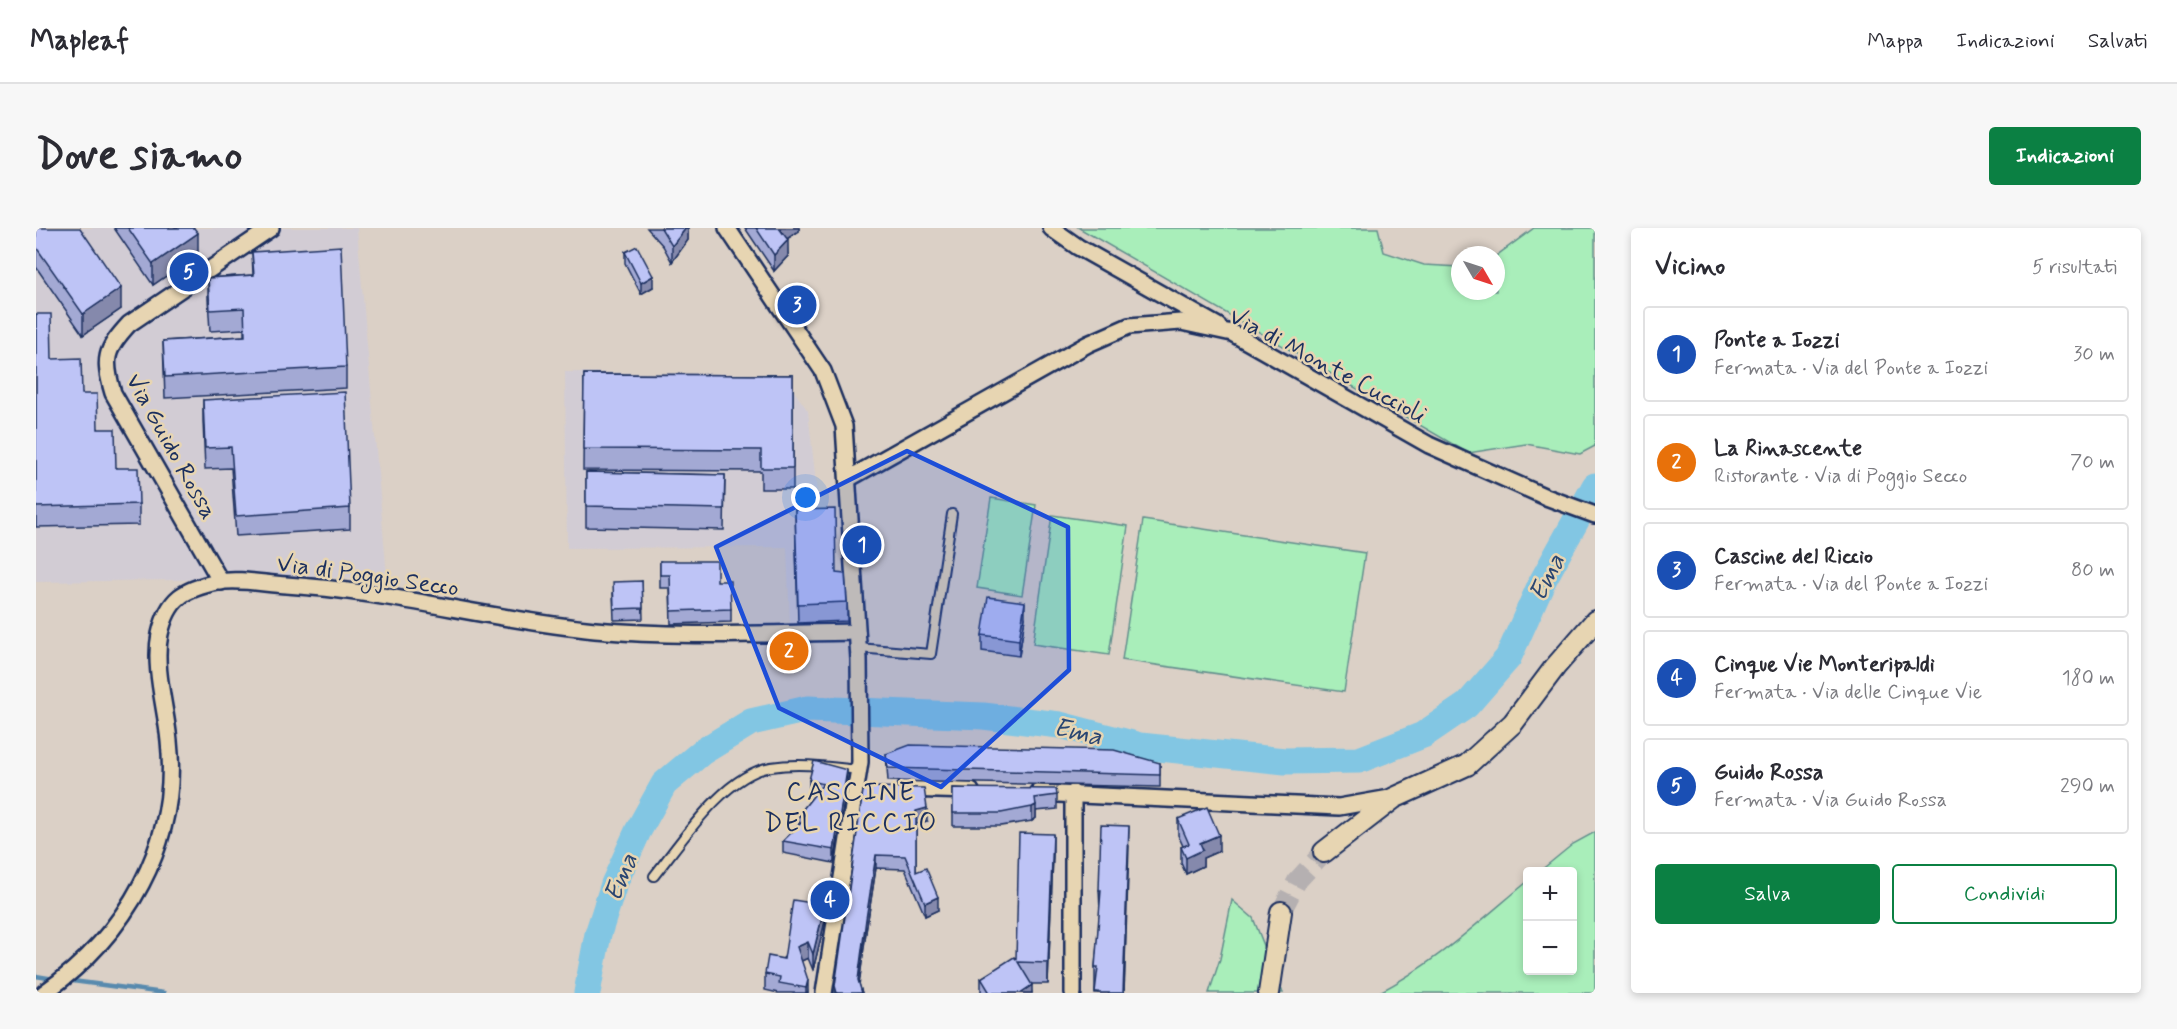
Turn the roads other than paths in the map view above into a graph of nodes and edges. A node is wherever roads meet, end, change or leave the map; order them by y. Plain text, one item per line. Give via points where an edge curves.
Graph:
1 (270, 228) edge
2 (727, 228) edge
3 (1051, 228) edge
4 (1232, 333) junction
5 (848, 479) junction
6 (952, 514) dead end
7 (1595, 515) edge
8 (221, 582) junction
9 (1595, 621) edge
10 (858, 646) junction
11 (860, 766) junction
12 (857, 790) junction
13 (984, 791) edge
14 (1019, 792) edge
15 (1073, 794) junction
16 (1394, 798) junction
17 (1324, 852) tunnel mouth
18 (654, 876) dead end
19 (1281, 912) tunnel mouth
20 (44, 993) edge
21 (824, 993) edge
22 (1073, 993) edge
23 (1269, 993) edge

1 - 8 street, Via Guido Rossa via 129,324 112,343 106,368 113,393
2 - 5 street via 823,371 844,426
3 - 4 street
4 - 5 street, Via di Monte Cuccioli via 1181,322 1129,326 1088,344
4 - 7 street, Via di Monte Cuccioli via 1429,445
5 - 10 street
6 - 10 lane via 931,654
8 - 10 street, Via di Poggio Secco via 328,588 596,630
8 - 20 street, Via di Poggio Secco via 183,591 166,614 159,636 171,770 162,837 116,927 75,970
9 - 16 street via 1513,723 1467,765
10 - 11 street
11 - 12 street
11 - 18 lane via 770,767 739,781 706,812
12 - 13 street
12 - 21 street
14 - 15 street
15 - 16 street via 1339,807
15 - 22 street
16 - 17 street
19 - 23 street

